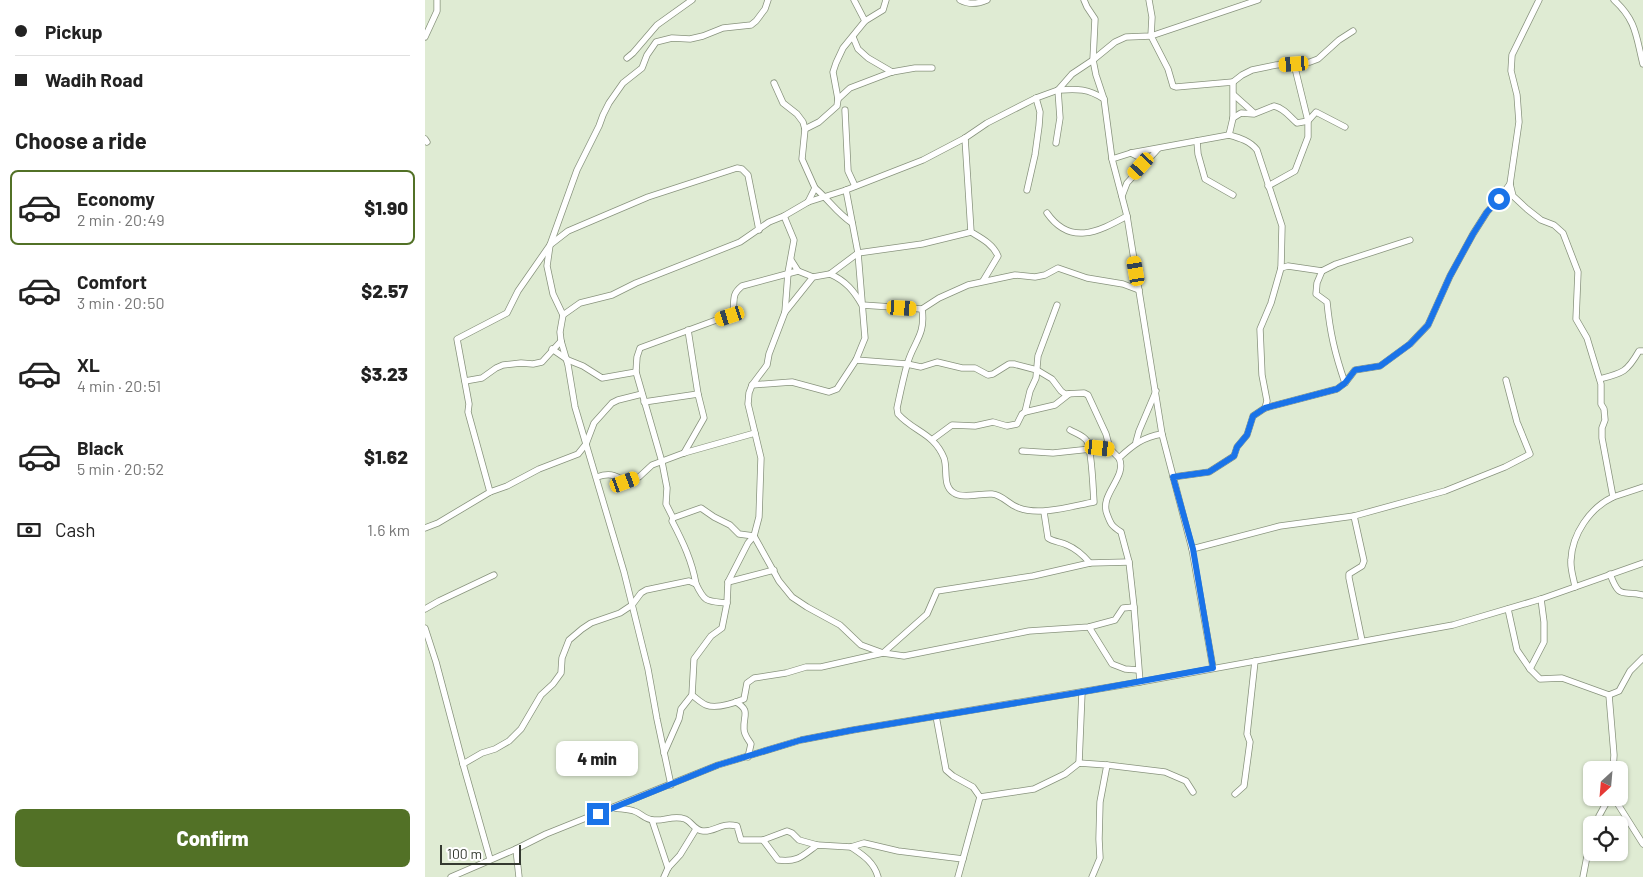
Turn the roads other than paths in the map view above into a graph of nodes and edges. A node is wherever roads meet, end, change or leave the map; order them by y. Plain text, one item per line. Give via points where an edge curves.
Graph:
1 (437, 0) edge
2 (692, 0) edge
3 (768, 0) edge
4 (855, 0) edge
5 (886, 0) edge
6 (960, 0) edge
7 (987, 0) edge
8 (1084, 0) edge
9 (1149, 0) edge
10 (1258, 0) edge
11 (1539, 0) edge
12 (1614, 0) edge
13 (865, 21) junction
14 (1353, 31) dead end
15 (1151, 36) junction
16 (425, 37) edge
17 (853, 37) junction
18 (627, 58) dead end
19 (1093, 60) junction
20 (1294, 64) junction
21 (1643, 64) edge
22 (932, 68) dead end
23 (892, 72) junction
24 (1233, 82) junction
25 (774, 83) dead end
26 (1058, 90) junction
27 (1234, 95) junction
28 (1035, 98) junction
29 (838, 99) junction
30 (1104, 99) junction
31 (1305, 108) junction
32 (845, 110) dead end
33 (1316, 112) junction
34 (1254, 114) junction
35 (1233, 118) junction
36 (1308, 121) junction
37 (1345, 127) dead end
38 (805, 129) junction
39 (1229, 135) junction
40 (965, 138) junction
41 (1197, 141) junction
42 (1056, 143) dead end
43 (1158, 149) junction
44 (1131, 153) junction
45 (1113, 158) junction
46 (1148, 158) junction
47 (1510, 184) junction
48 (855, 186) junction
49 (1268, 186) junction
50 (815, 188) junction
51 (846, 190) junction
52 (1027, 190) dead end
53 (1233, 195) dead end
54 (825, 196) junction
55 (1122, 196) junction
56 (808, 202) junction
57 (1047, 213) dead end
58 (784, 216) junction
59 (1127, 216) junction
60 (852, 223) junction
61 (759, 230) junction
62 (971, 232) junction
63 (1410, 240) dead end
64 (550, 245) junction
65 (858, 253) junction
66 (791, 260) junction
67 (1281, 268) junction
68 (798, 271) junction
69 (1323, 271) junction
70 (788, 273) junction
71 (830, 274) junction
72 (813, 277) junction
73 (983, 282) junction
74 (1139, 290) junction
75 (862, 305) junction
76 (1057, 305) dead end
77 (922, 309) junction
78 (785, 312) junction
79 (563, 315) junction
80 (688, 330) junction
81 (561, 341) junction
82 (552, 349) junction
83 (1643, 351) edge
84 (565, 357) junction
85 (856, 360) junction
86 (907, 364) junction
87 (1037, 370) junction
88 (636, 372) junction
89 (1600, 379) junction
90 (1505, 380) dead end
91 (465, 381) junction
92 (1345, 383) junction
93 (752, 385) junction
94 (1156, 390) junction
95 (642, 394) junction
96 (698, 394) junction
97 (1069, 394) junction
98 (644, 402) junction
99 (1265, 408) junction
100 (1025, 412) junction
101 (1069, 430) dead end
102 (755, 433) junction
103 (1162, 434) junction
104 (933, 439) junction
105 (1136, 442) junction
106 (586, 444) junction
107 (1089, 449) junction
108 (1110, 449) junction
109 (1022, 451) dead end
110 (684, 453) junction
111 (1119, 458) junction
112 (662, 462) junction
113 (597, 477) junction
114 (1173, 477) junction
115 (1643, 487) edge
116 (490, 492) junction
117 (1613, 497) junction
118 (1094, 502) junction
119 (1105, 502) junction
120 (1044, 512) junction
121 (1354, 516) junction
122 (673, 518) junction
123 (425, 528) edge
124 (754, 536) junction
125 (1193, 549) junction
126 (1129, 562) junction
127 (1090, 563) junction
128 (1643, 563) edge
129 (773, 570) junction
130 (1610, 574) junction
131 (494, 575) dead end
132 (728, 582) junction
133 (696, 584) junction
134 (1575, 587) junction
135 (1643, 595) edge
136 (1541, 599) junction
137 (727, 603) junction
138 (632, 605) junction
139 (1134, 608) junction
140 (425, 609) edge
141 (1509, 609) junction
142 (1089, 627) junction
143 (425, 628) edge
144 (1362, 641) junction
145 (883, 653) junction
146 (1643, 658) edge
147 (1255, 661) junction
148 (1213, 668) junction
149 (1138, 670) junction
150 (1530, 670) junction
151 (1140, 682) junction
152 (1082, 692) junction
153 (692, 695) junction
154 (1609, 695) junction
155 (736, 702) junction
156 (936, 716) junction
157 (664, 753) junction
158 (748, 756) junction
159 (1614, 761) edge
160 (1079, 763) junction
161 (463, 764) junction
162 (1107, 765) junction
163 (671, 785) junction
164 (1193, 792) dead end
165 (1235, 794) dead end
166 (980, 797) junction
167 (1619, 806) edge
168 (613, 808) junction
169 (652, 820) junction
170 (696, 829) junction
171 (763, 840) junction
172 (1643, 844) edge
173 (817, 845) junction
174 (851, 847) junction
175 (516, 849) junction
176 (490, 859) junction
177 (963, 859) junction
178 (1585, 861) edge
179 (668, 868) junction
180 (451, 877) edge
181 (519, 877) edge
182 (664, 877) edge
183 (878, 877) edge
184 (958, 877) edge
185 (1092, 877) edge
186 (1583, 877) edge

1 - 16 street via 437,11
2 - 18 street via 657,25
3 - 64 street via 765,9 751,25 723,28 691,39 672,38 656,42 642,68 623,83 609,103 577,170
4 - 13 street
5 - 13 street via 883,10
6 - 7 street via 973,4
8 - 19 street via 1095,19
9 - 15 street
10 - 15 street
11 - 47 street via 1512,55 1511,71 1519,122
12 - 21 street via 1632,22
13 - 17 street
14 - 20 street via 1318,60
15 - 19 street via 1126,36
15 - 24 street via 1173,86
17 - 23 street via 858,49 868,58
17 - 29 street via 843,48 833,72
19 - 26 street via 1072,74
19 - 30 street
20 - 24 street via 1252,70
20 - 31 street
22 - 23 street
23 - 29 street via 850,88
24 - 27 street
25 - 38 street via 783,103 797,114
26 - 28 street
26 - 30 street via 1081,89
26 - 42 street via 1060,118
27 - 34 street
27 - 35 street
28 - 40 street
28 - 52 street via 1039,126
29 - 38 street via 832,112
30 - 45 street
31 - 33 street
31 - 36 street
32 - 48 street via 848,171
33 - 36 street
33 - 37 street
34 - 35 street via 1241,113
34 - 36 street via 1277,107 1297,123
35 - 39 street
36 - 49 street via 1308,137 1295,171
38 - 50 street via 802,159
39 - 41 street
39 - 49 street via 1252,143
40 - 48 street via 923,160
40 - 62 street
41 - 43 street
41 - 53 street via 1205,179
43 - 44 street
43 - 46 street
44 - 45 street
44 - 46 street
45 - 55 street
46 - 55 street via 1127,183
47 - 89 street via 1513,196 1527,209 1563,233 1578,272 1576,318 1587,338
47 - 92 street via 1473,234 1428,325 1410,344 1380,366 1355,370
48 - 51 street
49 - 67 street via 1282,226
50 - 54 street
50 - 56 street
51 - 54 street
51 - 60 street
54 - 56 street
54 - 60 street via 836,211
55 - 59 street
56 - 58 street
57 - 59 street via 1059,227 1073,234 1101,229
58 - 61 street
58 - 66 street via 794,240
59 - 74 street
60 - 65 street
61 - 64 street via 748,175 737,168 648,197 568,231
61 - 79 street via 721,251 611,295 580,303
62 - 65 street via 922,244
62 - 73 street via 985,240 998,256
63 - 69 street
64 - 79 street via 547,266 553,294
64 - 91 street via 507,313 457,339
65 - 71 street
65 - 75 street
66 - 68 street
66 - 70 street
67 - 69 street
67 - 99 street via 1260,329
68 - 70 street
68 - 72 street
69 - 92 street via 1316,294 1327,302 1335,353
70 - 78 street
70 - 80 street via 742,286 733,298 730,316
71 - 72 street
71 - 75 street via 847,284
72 - 78 street
73 - 74 street via 1015,275 1035,277 1059,268
73 - 77 street via 968,285
74 - 94 street
75 - 77 street
75 - 85 street via 865,338
76 - 87 street
77 - 86 street via 924,322
78 - 93 street via 767,365
79 - 81 street
80 - 88 street via 640,348
80 - 96 street
81 - 82 street
81 - 84 street
82 - 84 street
82 - 91 street via 542,362 503,365 482,378
83 - 89 street via 1639,351 1629,368
84 - 88 street via 603,378
84 - 106 street
85 - 86 street
85 - 93 street via 837,389 829,392 792,382
86 - 87 street via 921,367 937,362 975,368 988,375 1009,364
86 - 104 street via 898,414
87 - 97 street via 1052,379 1061,392
87 - 100 street
88 - 95 street
89 - 117 street via 1605,420 1601,428 1602,438
90 - 121 street via 1517,422 1531,454 1445,491
91 - 116 street via 468,412
92 - 99 street via 1328,392
93 - 102 street via 748,404
94 - 103 street
94 - 105 street
95 - 98 street
95 - 106 street via 612,403 594,424
96 - 98 street
96 - 110 street via 704,418
97 - 100 street via 1055,405
97 - 108 street via 1088,395
98 - 112 street
99 - 114 street via 1253,416 1247,435 1234,456 1209,472
100 - 104 street via 1012,426 993,422 975,426 952,425
101 - 107 street via 1086,440
102 - 110 street
102 - 124 street via 761,458 759,517
103 - 105 street
103 - 114 street
104 - 120 street via 944,459 947,486 953,493 992,494 1019,508
105 - 111 street
106 - 113 street
106 - 116 street via 577,454
107 - 108 street
107 - 109 street via 1053,453
107 - 118 street
108 - 111 street
110 - 112 street
111 - 119 street via 1120,470
112 - 113 street via 625,482 617,475
112 - 122 street via 667,488 666,504
113 - 138 street
114 - 125 street
115 - 117 street
116 - 123 street
117 - 134 street via 1601,502 1573,543 1571,561
118 - 119 street
118 - 120 street
119 - 126 street via 1111,526 1121,532
120 - 127 street via 1048,538 1079,551
121 - 125 street via 1280,526
121 - 144 street via 1364,562 1349,574 1349,578
122 - 124 street via 701,508 739,534
122 - 133 street via 693,566
124 - 129 street
124 - 132 street
125 - 148 street
126 - 127 street
126 - 139 street
127 - 145 street via 1033,576 937,591 927,614
128 - 130 street
129 - 132 street
129 - 145 street via 792,597 840,625 861,646
130 - 134 street
130 - 135 street via 1615,589 1623,594
131 - 140 street
132 - 137 street
133 - 137 street via 709,601
133 - 138 street via 689,581 646,590
134 - 136 street
136 - 141 street
136 - 150 street via 1544,642
137 - 153 street via 722,628 711,636 694,659
138 - 157 street
138 - 161 street via 620,613 591,623 569,640 562,658 561,673 541,695 521,729 509,741
139 - 142 street via 1123,608 1115,620
139 - 149 street
141 - 144 street via 1453,625
141 - 150 street via 1517,650
142 - 145 street via 1029,631 904,656
142 - 149 street via 1112,664
143 - 161 street
144 - 147 street
145 - 155 street via 754,678 747,683 744,699
146 - 154 street via 1630,671 1619,691
147 - 148 street
147 - 165 street via 1245,780 1244,786
148 - 151 street
149 - 151 street
150 - 154 street via 1541,679 1562,678
151 - 152 street
152 - 156 street
152 - 160 street
153 - 155 street via 707,706
153 - 157 street via 681,709
154 - 159 street
155 - 158 street via 743,706 746,714 743,729 751,744
156 - 158 street via 801,740
156 - 166 street via 946,770 973,787
157 - 163 street
158 - 163 street
160 - 162 street
160 - 166 street via 1065,774 1034,789
161 - 176 street
162 - 164 street via 1165,772 1186,781
162 - 185 street via 1100,802 1100,858
163 - 168 street
166 - 177 street
167 - 172 street
168 - 169 street via 635,811
168 - 175 street
169 - 170 street via 674,817 686,820
169 - 179 street
170 - 171 street via 706,831 728,824 737,826 741,840
170 - 179 street
171 - 173 street via 787,832 799,840
171 - 173 street via 778,860 791,861
173 - 174 street
174 - 177 street via 864,843
174 - 183 street via 870,861
175 - 176 street
175 - 181 street
176 - 180 street
177 - 184 street
178 - 186 street
179 - 182 street

